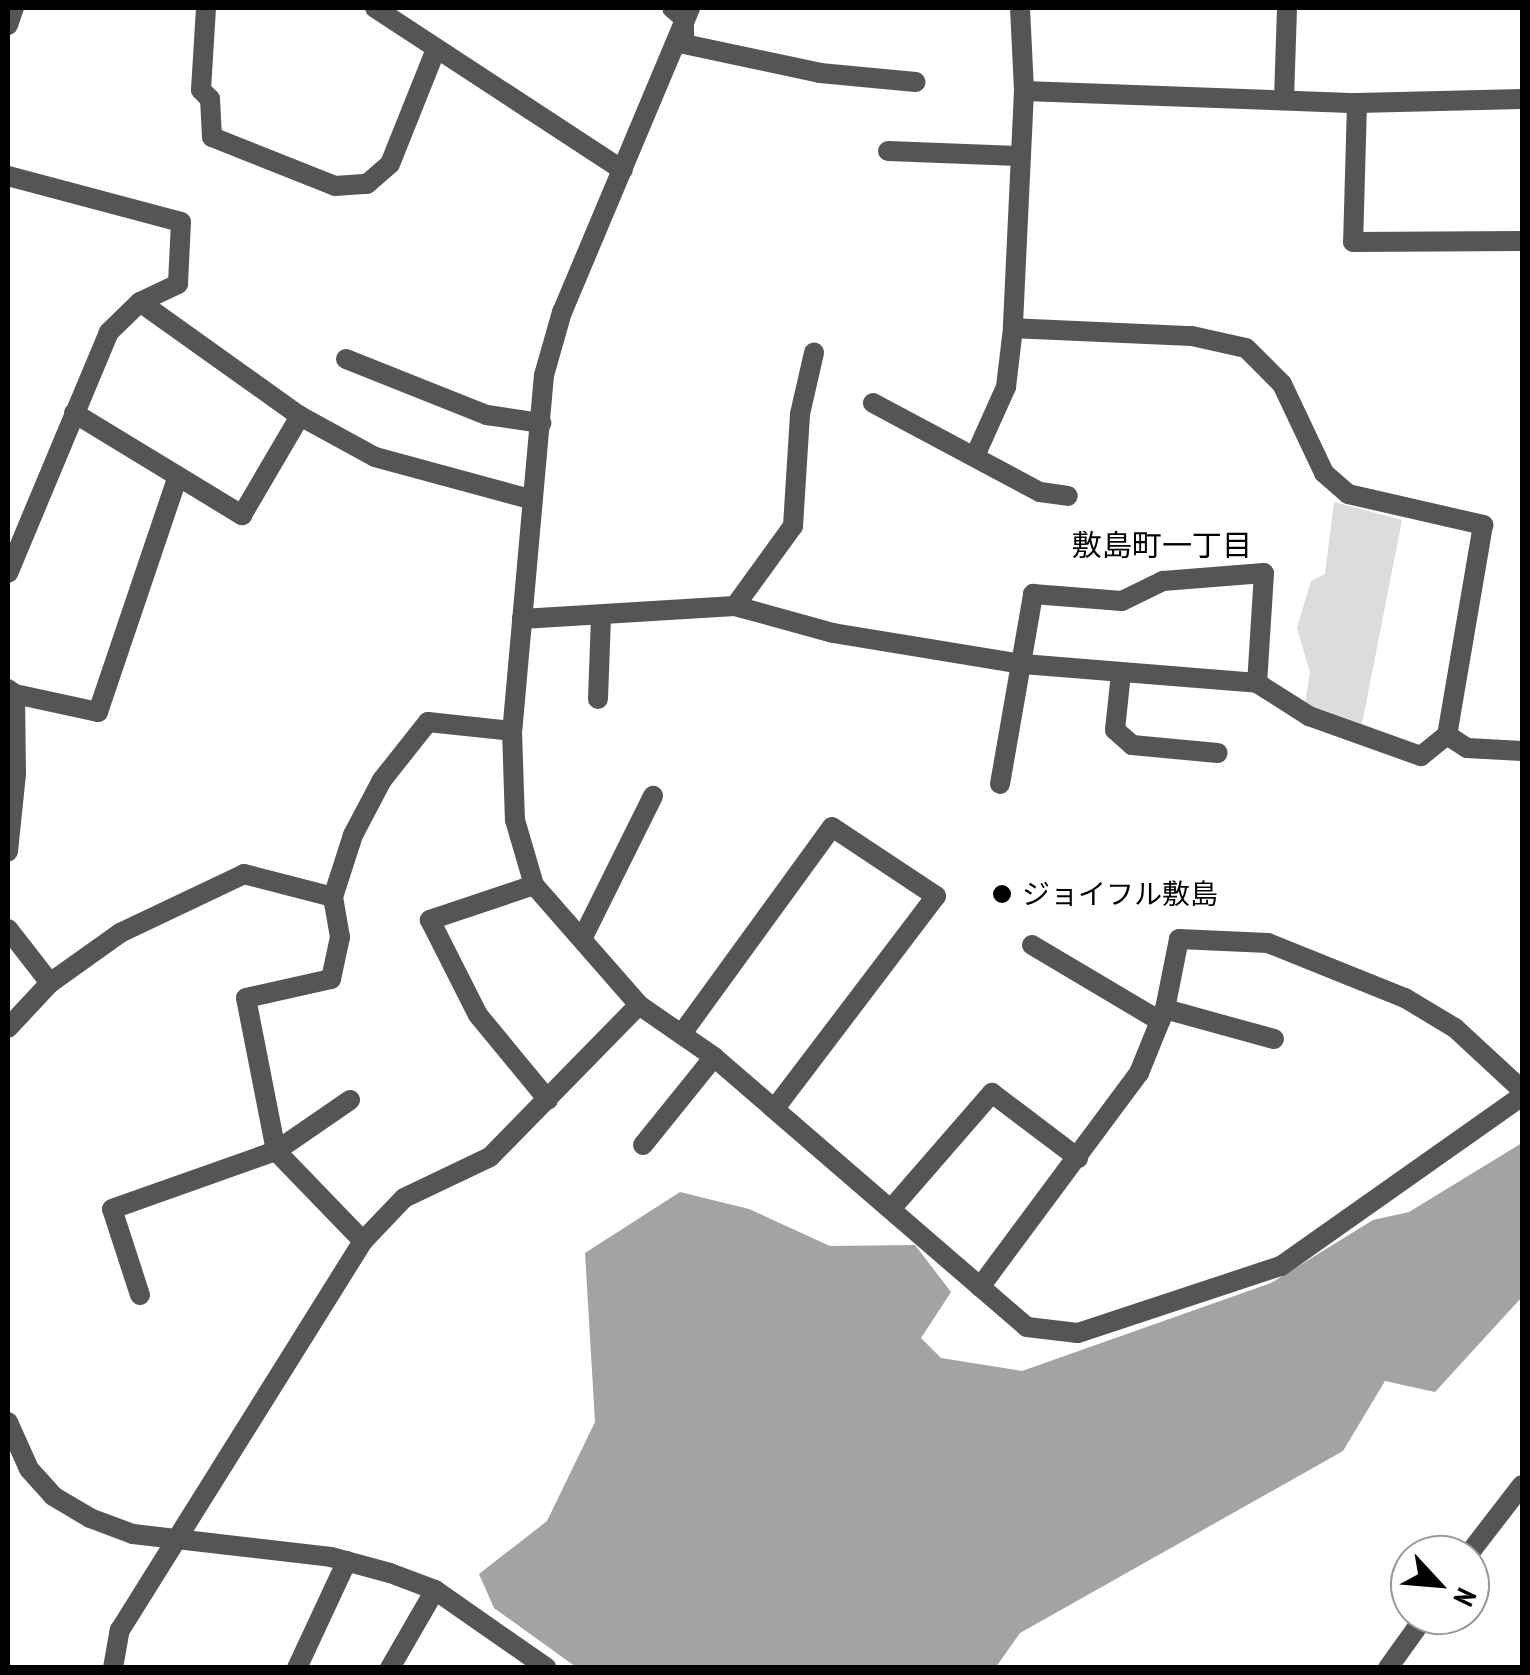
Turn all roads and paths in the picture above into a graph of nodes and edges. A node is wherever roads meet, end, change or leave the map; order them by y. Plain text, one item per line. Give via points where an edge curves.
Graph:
1 (14, 8) edge
2 (206, 8) edge
3 (375, 8) edge
4 (417, 8) edge
5 (1020, 8) edge
6 (1287, 8) edge
7 (682, 11) edge
8 (8, 25) edge
9 (406, 26) junction
10 (436, 49) junction
11 (916, 82) dead end
12 (1024, 91) junction
13 (1522, 99) edge
14 (1284, 100) junction
15 (1357, 103) junction
16 (888, 152) dead end
17 (1020, 156) junction
18 (623, 170) junction
19 (8, 176) edge
20 (1522, 241) edge
21 (140, 302) junction
22 (1013, 328) junction
23 (814, 353) dead end
24 (346, 359) dead end
25 (873, 403) dead end
26 (74, 413) junction
27 (300, 416) junction
28 (541, 422) junction
29 (975, 456) junction
30 (178, 476) junction
31 (1068, 496) dead end
32 (530, 499) junction
33 (8, 573) edge
34 (735, 606) junction
35 (522, 619) junction
36 (601, 620) junction
37 (1023, 664) junction
38 (1120, 673) junction
39 (1256, 682) junction
40 (12, 692) edge
41 (598, 699) dead end
42 (512, 731) junction
43 (1447, 736) junction
44 (1522, 750) edge
45 (1218, 753) dead end
46 (1000, 784) dead end
47 (653, 796) dead end
48 (8, 845) edge
49 (534, 885) junction
50 (333, 897) junction
51 (8, 930) edge
52 (582, 939) junction
53 (1032, 945) dead end
54 (50, 984) junction
55 (639, 1006) junction
56 (1162, 1015) junction
57 (8, 1028) edge
58 (684, 1032) junction
59 (1274, 1040) dead end
60 (714, 1057) junction
61 (1522, 1093) edge
62 (350, 1100) dead end
63 (548, 1100) junction
64 (776, 1108) junction
65 (643, 1144) dead end
66 (276, 1151) junction
67 (1078, 1158) junction
68 (891, 1209) junction
69 (363, 1241) junction
70 (980, 1286) junction
71 (140, 1295) dead end
72 (8, 1422) edge
73 (1522, 1485) edge
74 (1483, 1535) edge
75 (180, 1542) junction
76 (346, 1561) junction
77 (435, 1590) junction
78 (1412, 1635) edge
79 (113, 1668) edge
80 (297, 1668) edge
81 (390, 1668) edge
82 (548, 1668) edge
83 (1388, 1668) edge

1 - 8 street
2 - 10 street via 201,90 210,99 212,137 334,186 367,184 390,164
3 - 9 street
4 - 9 street
5 - 12 street
6 - 14 street
7 - 11 street via 684,44 820,73
7 - 18 street
9 - 10 street
10 - 18 street
12 - 14 street
12 - 17 street
13 - 15 street
14 - 15 street
15 - 20 street via 1352,242
16 - 17 street
17 - 22 street
18 - 28 street via 562,312 544,374
19 - 21 street via 181,222 178,284
21 - 26 street via 109,332
21 - 27 street
22 - 29 street via 1006,386
22 - 43 street via 1192,336 1246,348 1282,384 1324,473 1348,494 1483,525
23 - 34 street via 800,414 793,526
24 - 28 street via 487,415
25 - 29 street
26 - 30 street
26 - 33 street
27 - 30 street via 242,515
27 - 32 street via 375,457
28 - 32 street
29 - 31 street via 1040,492
30 - 40 street via 98,712
32 - 35 street
34 - 36 street
34 - 37 street via 833,633
35 - 36 street
35 - 42 street
36 - 41 street
37 - 38 street
37 - 39 street via 1034,594 1122,601 1163,581 1264,574
37 - 46 street
38 - 39 street
38 - 45 street via 1115,730 1132,745
39 - 43 street via 1310,716 1422,756
40 - 48 street
42 - 49 street via 515,820
42 - 50 street via 428,722 374,794 352,835
43 - 44 street via 1467,748
47 - 52 street
49 - 52 street
49 - 63 street via 430,920 478,1015
50 - 54 street via 244,874 120,933
50 - 66 street via 340,936 331,979 246,998
51 - 54 street
52 - 55 street
53 - 56 street
54 - 57 street
55 - 58 street
55 - 63 street
56 - 59 street
56 - 61 street via 1179,940 1268,942 1405,998 1455,1028
56 - 67 street via 1139,1073
58 - 60 street
58 - 64 street via 832,827 936,896
60 - 64 street
60 - 65 street
61 - 70 street via 1281,1266 1078,1333 1027,1327
62 - 66 street
63 - 69 street via 490,1157 404,1198
64 - 68 street
66 - 69 street
66 - 71 street via 112,1209
67 - 68 street via 992,1093
67 - 70 street
68 - 70 street
69 - 75 street
72 - 75 street via 29,1469 52,1496 134,1534
73 - 74 street
75 - 76 street
75 - 79 street via 120,1630
76 - 77 street
76 - 80 street
77 - 81 street
77 - 82 street
78 - 83 street

